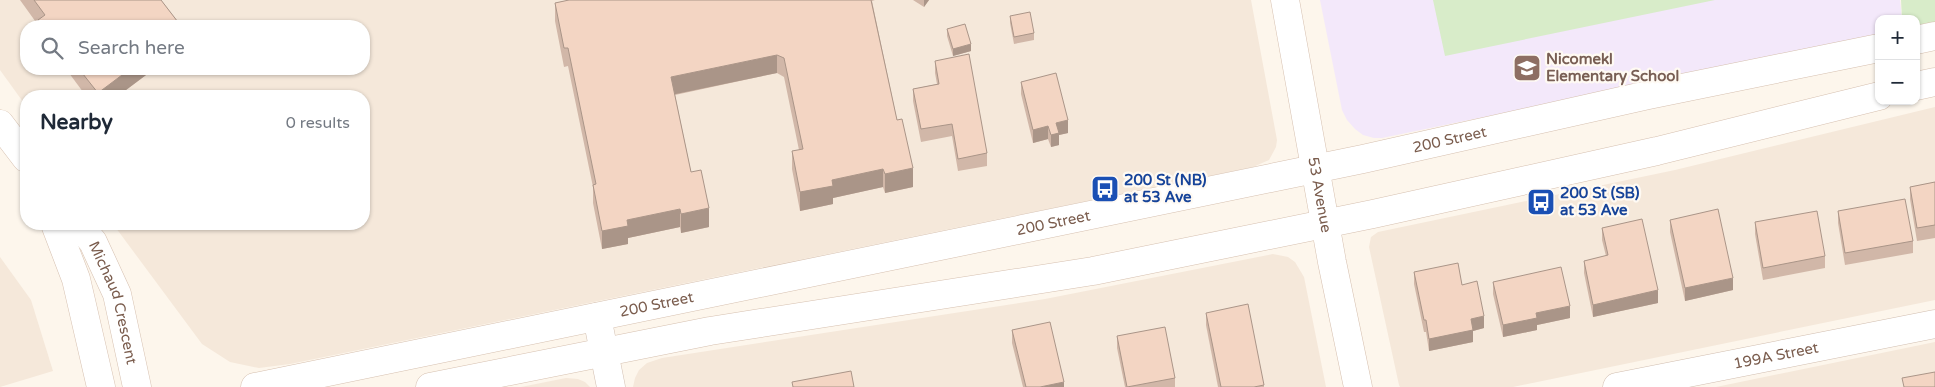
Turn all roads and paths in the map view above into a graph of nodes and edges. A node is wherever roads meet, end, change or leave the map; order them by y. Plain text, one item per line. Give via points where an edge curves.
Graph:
1 (1285, 0) edge
2 (1935, 36) edge
3 (1920, 39) edge
4 (1875, 49) edge
5 (1935, 82) edge
6 (1920, 85) edge
7 (1875, 97) edge
8 (0, 124) edge
9 (20, 150) edge
10 (1316, 168) junction
11 (1326, 223) junction
12 (57, 230) edge
13 (83, 230) edge
14 (597, 317) junction
15 (1935, 324) edge
16 (604, 352) junction
17 (101, 387) edge
18 (137, 387) edge
19 (255, 387) edge
20 (430, 387) edge
21 (611, 387) edge
22 (1358, 387) edge
23 (1617, 387) edge

1 - 10 main road, 53 Avenue
2 - 3 main road
4 - 10 main road, 200 Street
5 - 6 main road
7 - 11 main road via 1657,151
8 - 9 main road
10 - 11 main road, 53 Avenue
10 - 14 main road, 200 Street
11 - 16 main road via 1092,271 710,331
11 - 22 main road, 53 Avenue
12 - 17 main road, Michaud Crescent via 76,279
13 - 18 main road, Michaud Crescent via 93,242 117,294
14 - 16 main road
14 - 19 main road, 200 Street
15 - 23 main road, 199A Street
16 - 20 main road
16 - 21 main road

